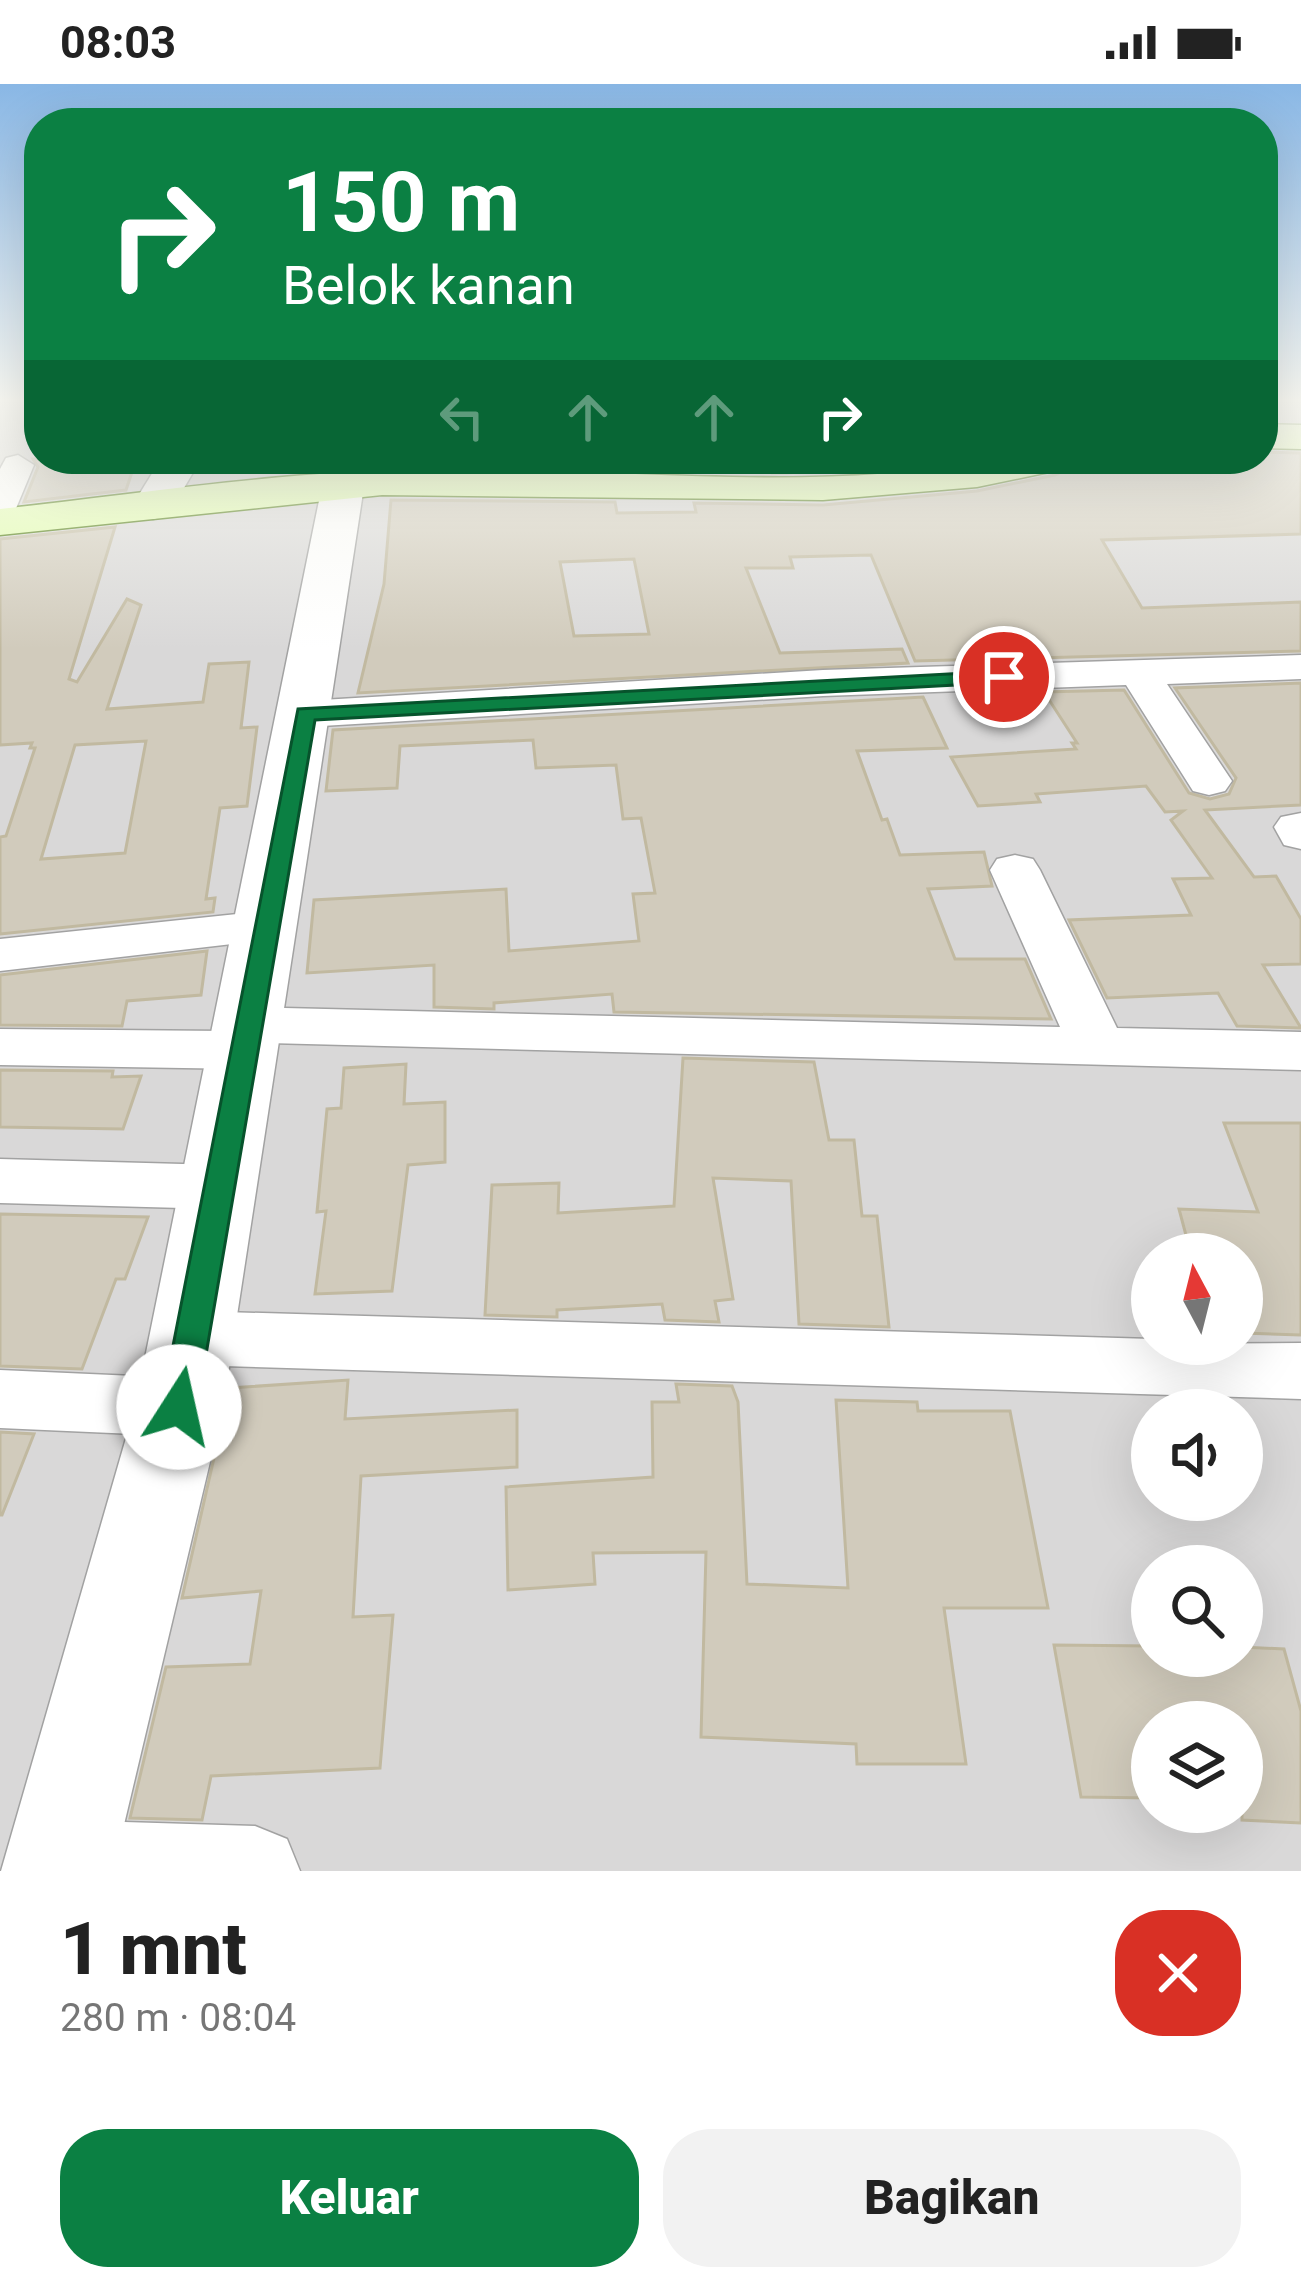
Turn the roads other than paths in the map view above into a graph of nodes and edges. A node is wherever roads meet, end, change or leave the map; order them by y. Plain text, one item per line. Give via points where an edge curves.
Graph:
1 (11, 482) edge
2 (167, 482) edge
3 (331, 482) edge
4 (377, 482) edge
5 (521, 482) edge
6 (942, 482) edge
7 (153, 506) junction
8 (0, 512) edge
9 (0, 522) edge
10 (1301, 667) edge
11 (1138, 673) junction
12 (305, 714) junction
13 (1209, 781) dead end
14 (1015, 869) dead end
15 (266, 927) junction
16 (0, 955) edge
17 (246, 1037) junction
18 (1096, 1046) junction
19 (0, 1047) edge
20 (1301, 1051) edge
21 (0, 1181) edge
22 (219, 1186) junction
23 (1301, 1371) edge
24 (185, 1372) junction
25 (0, 1399) edge
26 (58, 1868) edge
27 (255, 1871) edge

1 - 8 street
2 - 7 street
3 - 7 main road
4 - 12 street
5 - 6 main road via 712,491
7 - 9 main road
10 - 11 street
11 - 12 street
11 - 13 street
12 - 15 street
14 - 18 street
15 - 16 street
15 - 17 street
17 - 18 street
17 - 19 street
17 - 22 street
18 - 20 street
21 - 22 street
22 - 24 street
23 - 24 street
24 - 25 street
24 - 26 street
26 - 27 street

